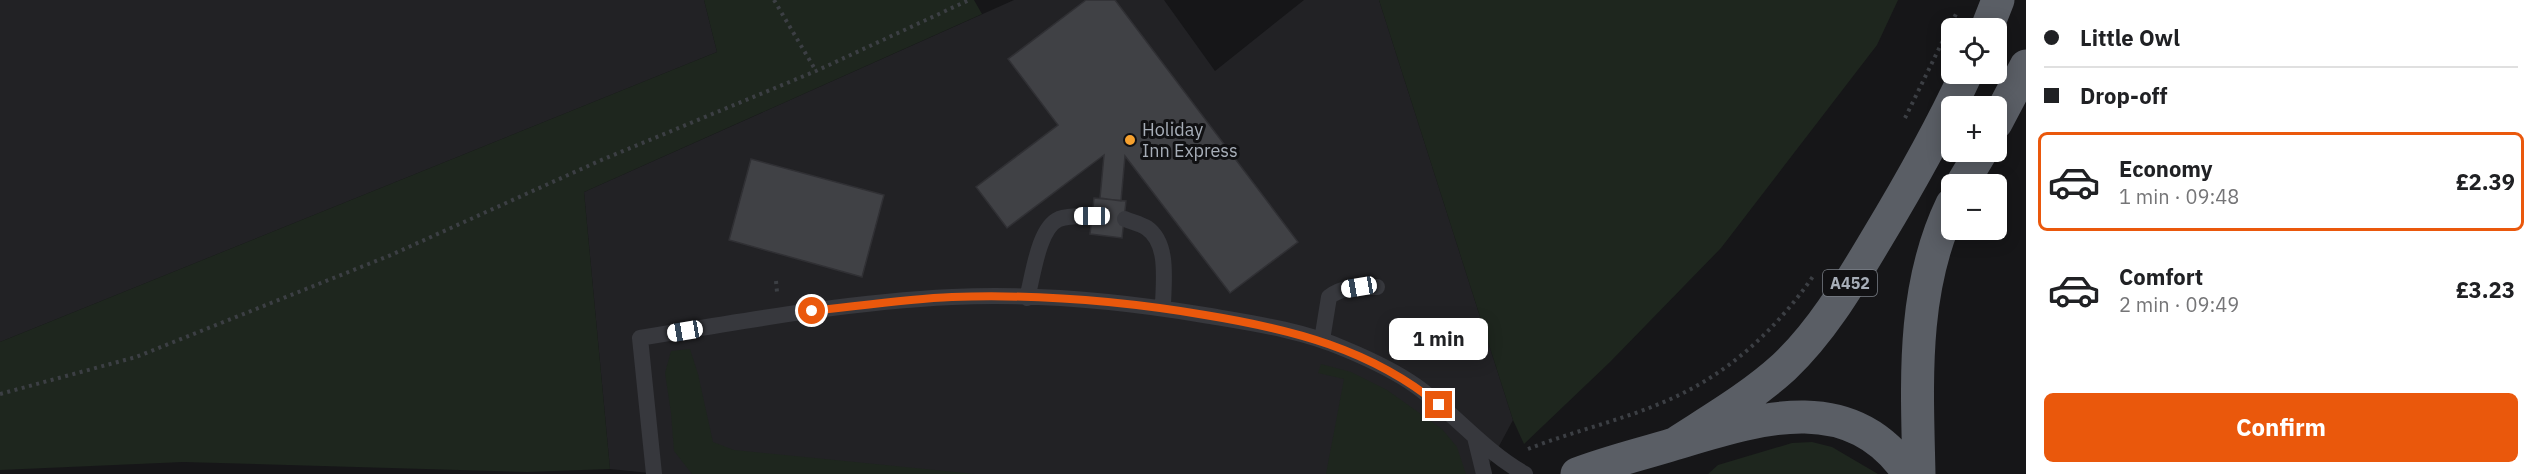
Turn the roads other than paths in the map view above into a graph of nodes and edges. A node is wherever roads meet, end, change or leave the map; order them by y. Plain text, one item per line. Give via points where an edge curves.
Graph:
1 (1998, 0) edge
2 (1991, 18) edge
3 (2026, 66) edge
4 (1961, 84) edge
5 (2007, 102) edge
6 (1092, 216) dead end
7 (1125, 219) dead end
8 (1941, 230) edge
9 (1377, 287) dead end
10 (1027, 298) junction
11 (1163, 308) junction
12 (1322, 340) junction
13 (1475, 437) junction
14 (1676, 443) junction
15 (1518, 469) edge
16 (654, 474) edge
17 (1484, 474) edge
18 (1577, 474) edge
19 (1909, 474) edge
20 (1919, 474) edge

1 - 2 highway
3 - 5 highway
4 - 14 highway, A452 via 1903,195 1851,282 1809,340 1749,396
6 - 10 lane via 1069,216 1048,227
7 - 11 lane via 1145,226 1159,245
8 - 20 highway via 1920,317
9 - 12 lane via 1338,291 1329,297
10 - 11 lane via 1099,300
10 - 16 lane via 952,297 882,303 640,339
11 - 12 lane
12 - 13 lane via 1416,386
13 - 15 lane
13 - 17 lane
14 - 18 highway
14 - 19 highway via 1758,421 1803,416 1874,435

